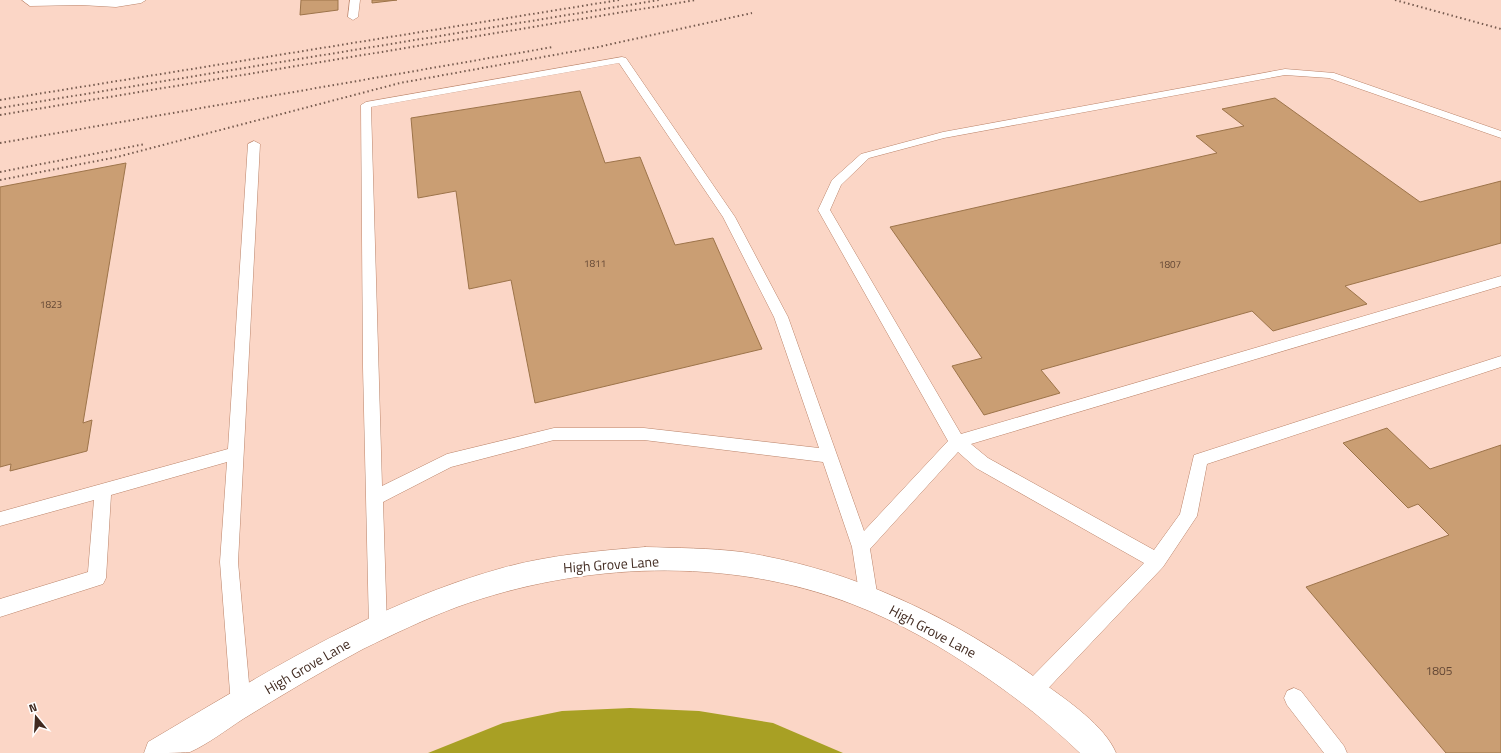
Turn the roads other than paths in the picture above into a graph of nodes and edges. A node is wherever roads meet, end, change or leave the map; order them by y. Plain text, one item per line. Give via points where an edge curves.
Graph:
1 (27, 0) edge
2 (141, 0) edge
3 (355, 0) edge
4 (82, 1) edge
5 (354, 18) dead end
6 (1501, 135) edge
7 (254, 144) dead end
8 (1501, 281) edge
9 (1501, 361) edge
10 (957, 442) junction
11 (236, 454) junction
12 (829, 456) junction
13 (103, 490) junction
14 (374, 498) junction
15 (0, 519) edge
16 (861, 546) junction
17 (1157, 561) junction
18 (869, 599) junction
19 (0, 608) edge
20 (378, 627) junction
21 (1032, 691) junction
22 (1294, 698) dead end
23 (241, 705) junction
24 (159, 753) edge
25 (1101, 753) edge
26 (1337, 753) edge

1 - 4 lane via 30,3
2 - 4 lane via 116,4
3 - 5 lane
6 - 10 lane via 1330,75 1285,72 943,135 865,156 836,183 824,210
7 - 11 lane
8 - 10 lane
9 - 17 lane via 1200,460 1188,516
10 - 16 lane
10 - 17 lane via 982,463
11 - 13 lane
11 - 23 lane via 229,562
12 - 14 lane via 644,434 554,434 447,461
12 - 14 lane via 781,317 729,217 622,60 366,106
12 - 16 lane
13 - 15 lane
13 - 19 lane via 97,578
14 - 20 lane
16 - 18 lane
17 - 21 lane
18 - 20 street, High Grove Lane via 833,585 774,570 705,560 639,559 554,568 493,583 457,594
18 - 21 street, High Grove Lane via 910,615 965,646
20 - 23 street, High Grove Lane via 289,675
21 - 25 street, High Grove Lane
22 - 26 lane
23 - 24 street, High Grove Lane

